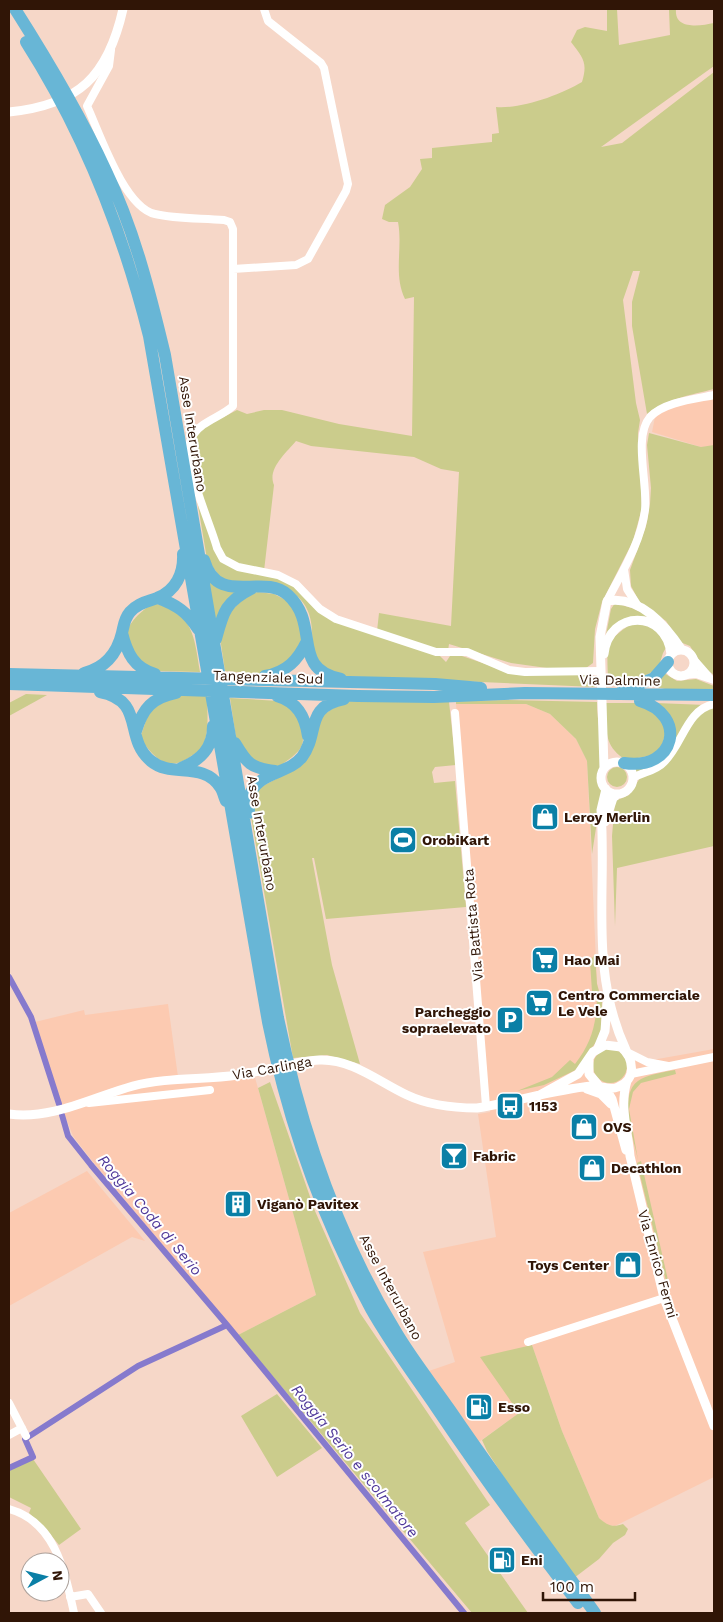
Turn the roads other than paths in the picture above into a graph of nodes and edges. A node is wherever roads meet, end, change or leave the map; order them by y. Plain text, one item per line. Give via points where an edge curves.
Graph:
1 (16, 9) edge
2 (123, 9) edge
3 (264, 9) edge
4 (9, 14) edge
5 (111, 50) junction
6 (58, 88) junction
7 (9, 112) edge
8 (233, 269) junction
9 (714, 394) edge
10 (187, 517) junction
11 (624, 568) junction
12 (255, 587) junction
13 (158, 598) junction
14 (607, 601) junction
15 (640, 608) junction
16 (122, 633) junction
17 (202, 636) junction
18 (306, 641) junction
19 (214, 644) junction
20 (682, 650) junction
21 (670, 658) junction
22 (694, 660) junction
23 (600, 672) junction
24 (9, 674) edge
25 (685, 675) junction
26 (167, 678) junction
27 (714, 680) edge
28 (75, 682) junction
29 (374, 683) junction
30 (9, 684) edge
31 (231, 685) junction
32 (198, 690) junction
33 (525, 693) junction
34 (714, 694) edge
35 (610, 695) junction
36 (358, 696) junction
37 (212, 698) junction
38 (640, 701) junction
39 (714, 703) edge
40 (455, 713) dead end
41 (136, 732) junction
42 (230, 737) junction
43 (309, 739) junction
44 (604, 743) junction
45 (622, 763) junction
46 (604, 768) junction
47 (176, 770) junction
48 (275, 771) junction
49 (633, 778) junction
50 (606, 789) junction
51 (618, 794) junction
52 (233, 814) junction
53 (245, 819) junction
54 (603, 832) junction
55 (607, 998) junction
56 (598, 1048) junction
57 (627, 1052) junction
58 (714, 1058) edge
59 (589, 1059) junction
60 (670, 1066) junction
61 (629, 1078) junction
62 (603, 1087) junction
63 (579, 1088) junction
64 (210, 1090) dead end
65 (538, 1096) junction
66 (84, 1103) junction
67 (486, 1106) junction
68 (615, 1109) junction
69 (9, 1114) edge
70 (630, 1156) junction
71 (664, 1298) junction
72 (528, 1342) dead end
73 (9, 1403) edge
74 (714, 1426) edge
75 (22, 1428) junction
76 (9, 1435) edge
77 (26, 1436) dead end
78 (9, 1509) edge
79 (56, 1552) edge
80 (70, 1597) joint
81 (74, 1613) edge
82 (101, 1613) edge
83 (585, 1613) edge
84 (596, 1613) edge

1 - 6 highway, Asse Interurbano
2 - 5 street
3 - 8 street via 268,21 324,68 348,184 328,227 308,259 296,265
4 - 6 highway, Asse Interurbano
5 - 7 street via 92,78 74,93 43,106
5 - 8 street via 110,66 87,106 127,192 137,205 154,214 230,222 233,228
6 - 10 highway, Asse Interurbano via 106,170 146,277 165,355
8 - 23 street via 233,406 197,429 188,448 190,465 223,559 238,567 278,575 296,584 320,609 336,619 436,652 467,652 509,670 524,672
9 - 11 street via 661,409 646,422 641,437 646,481 645,510
10 - 12 highway via 210,574 224,585
10 - 13 highway via 181,574
10 - 17 highway, Asse Interurbano
10 - 19 highway, Asse Interurbano
11 - 14 street
11 - 15 street via 627,589
12 - 18 highway via 279,589 299,605 306,622
12 - 19 highway via 226,608
13 - 16 highway via 147,600 129,614 123,623
13 - 17 highway via 176,604
14 - 15 street via 623,600
14 - 23 street via 600,637
15 - 20 street via 664,624
16 - 26 highway via 126,649 138,666
16 - 28 highway via 115,653 107,662
17 - 37 highway, Asse Interurbano
18 - 29 highway via 312,661 328,675
18 - 31 highway via 300,655 286,669
19 - 42 highway, Asse Interurbano
20 - 21 street
20 - 22 street via 690,653
21 - 23 street via 666,634 645,621 630,621 618,627 607,639
21 - 25 street via 673,673
21 - 35 highway via 654,678
22 - 25 street via 691,671
22 - 27 street
23 - 44 street
24 - 28 highway, Tangenziale Sud
25 - 27 street via 696,674
26 - 28 highway, Tangenziale Sud
26 - 31 highway, Tangenziale Sud
28 - 30 highway, Tangenziale Sud
28 - 32 highway, Tangenziale Sud
28 - 41 highway via 121,700 130,710
29 - 31 highway, Tangenziale Sud
29 - 33 highway, Tangenziale Sud via 416,683
31 - 32 highway, Tangenziale Sud
31 - 36 highway, Tangenziale Sud
31 - 43 highway via 291,702 302,713
32 - 41 highway via 150,702 139,719
33 - 35 highway, Via Dalmine
33 - 36 highway, Tangenziale Sud
34 - 35 highway, Via Dalmine
35 - 38 highway via 620,700
36 - 43 highway via 334,701 323,708 315,718
37 - 47 highway via 213,734 209,746 199,759
37 - 52 highway, Asse Interurbano
38 - 39 highway
38 - 45 highway via 653,705 664,715 669,742 662,755 654,761
39 - 49 street via 690,720 662,764
40 - 67 street, Via Battista Rota
41 - 47 highway via 139,746 151,762
42 - 48 highway via 247,763
42 - 53 highway, Asse Interurbano
43 - 48 highway via 298,761
44 - 45 street
44 - 46 street
45 - 46 street via 612,763
45 - 49 street
46 - 50 street via 601,781
47 - 52 highway via 194,770 208,775 220,786
48 - 53 highway via 251,792
49 - 51 street via 627,790
50 - 51 street
50 - 54 street via 601,810
51 - 54 street via 609,806
52 - 83 highway, Asse Interurbano via 277,1067 306,1160 341,1246 371,1309 399,1354
53 - 84 highway, Asse Interurbano via 287,1063 324,1186 396,1332 483,1459
54 - 55 street via 602,960
55 - 56 street via 605,1031
55 - 57 street
56 - 57 street, Via Carlinga via 614,1044
56 - 59 street, Via Carlinga
57 - 60 street, Via Carlinga via 647,1062
57 - 61 street via 631,1059
58 - 60 street, Via Carlinga
59 - 62 street via 589,1074
59 - 65 street, Via Carlinga via 578,1074
60 - 61 street, Via Carlinga
61 - 62 street, Via Carlinga via 618,1088
61 - 70 street, Via Enrico Fermi via 622,1109
62 - 63 street, Via Carlinga
62 - 68 street, Via Enrico Fermi
63 - 65 street, Via Carlinga
63 - 68 street, Via Carlinga via 602,1094
64 - 66 street
65 - 67 street, Via Carlinga
66 - 67 street, Via Carlinga via 134,1086 330,1060 348,1065 423,1101 461,1108
66 - 69 street, Via Carlinga via 58,1110
68 - 70 street, Via Enrico Fermi via 623,1144
70 - 71 street, Via Enrico Fermi
71 - 72 street
71 - 74 street, Via Enrico Fermi
73 - 75 street
75 - 76 street
75 - 77 street
78 - 79 street via 31,1521 52,1542
80 - 81 street
80 - 82 street via 88,1594

